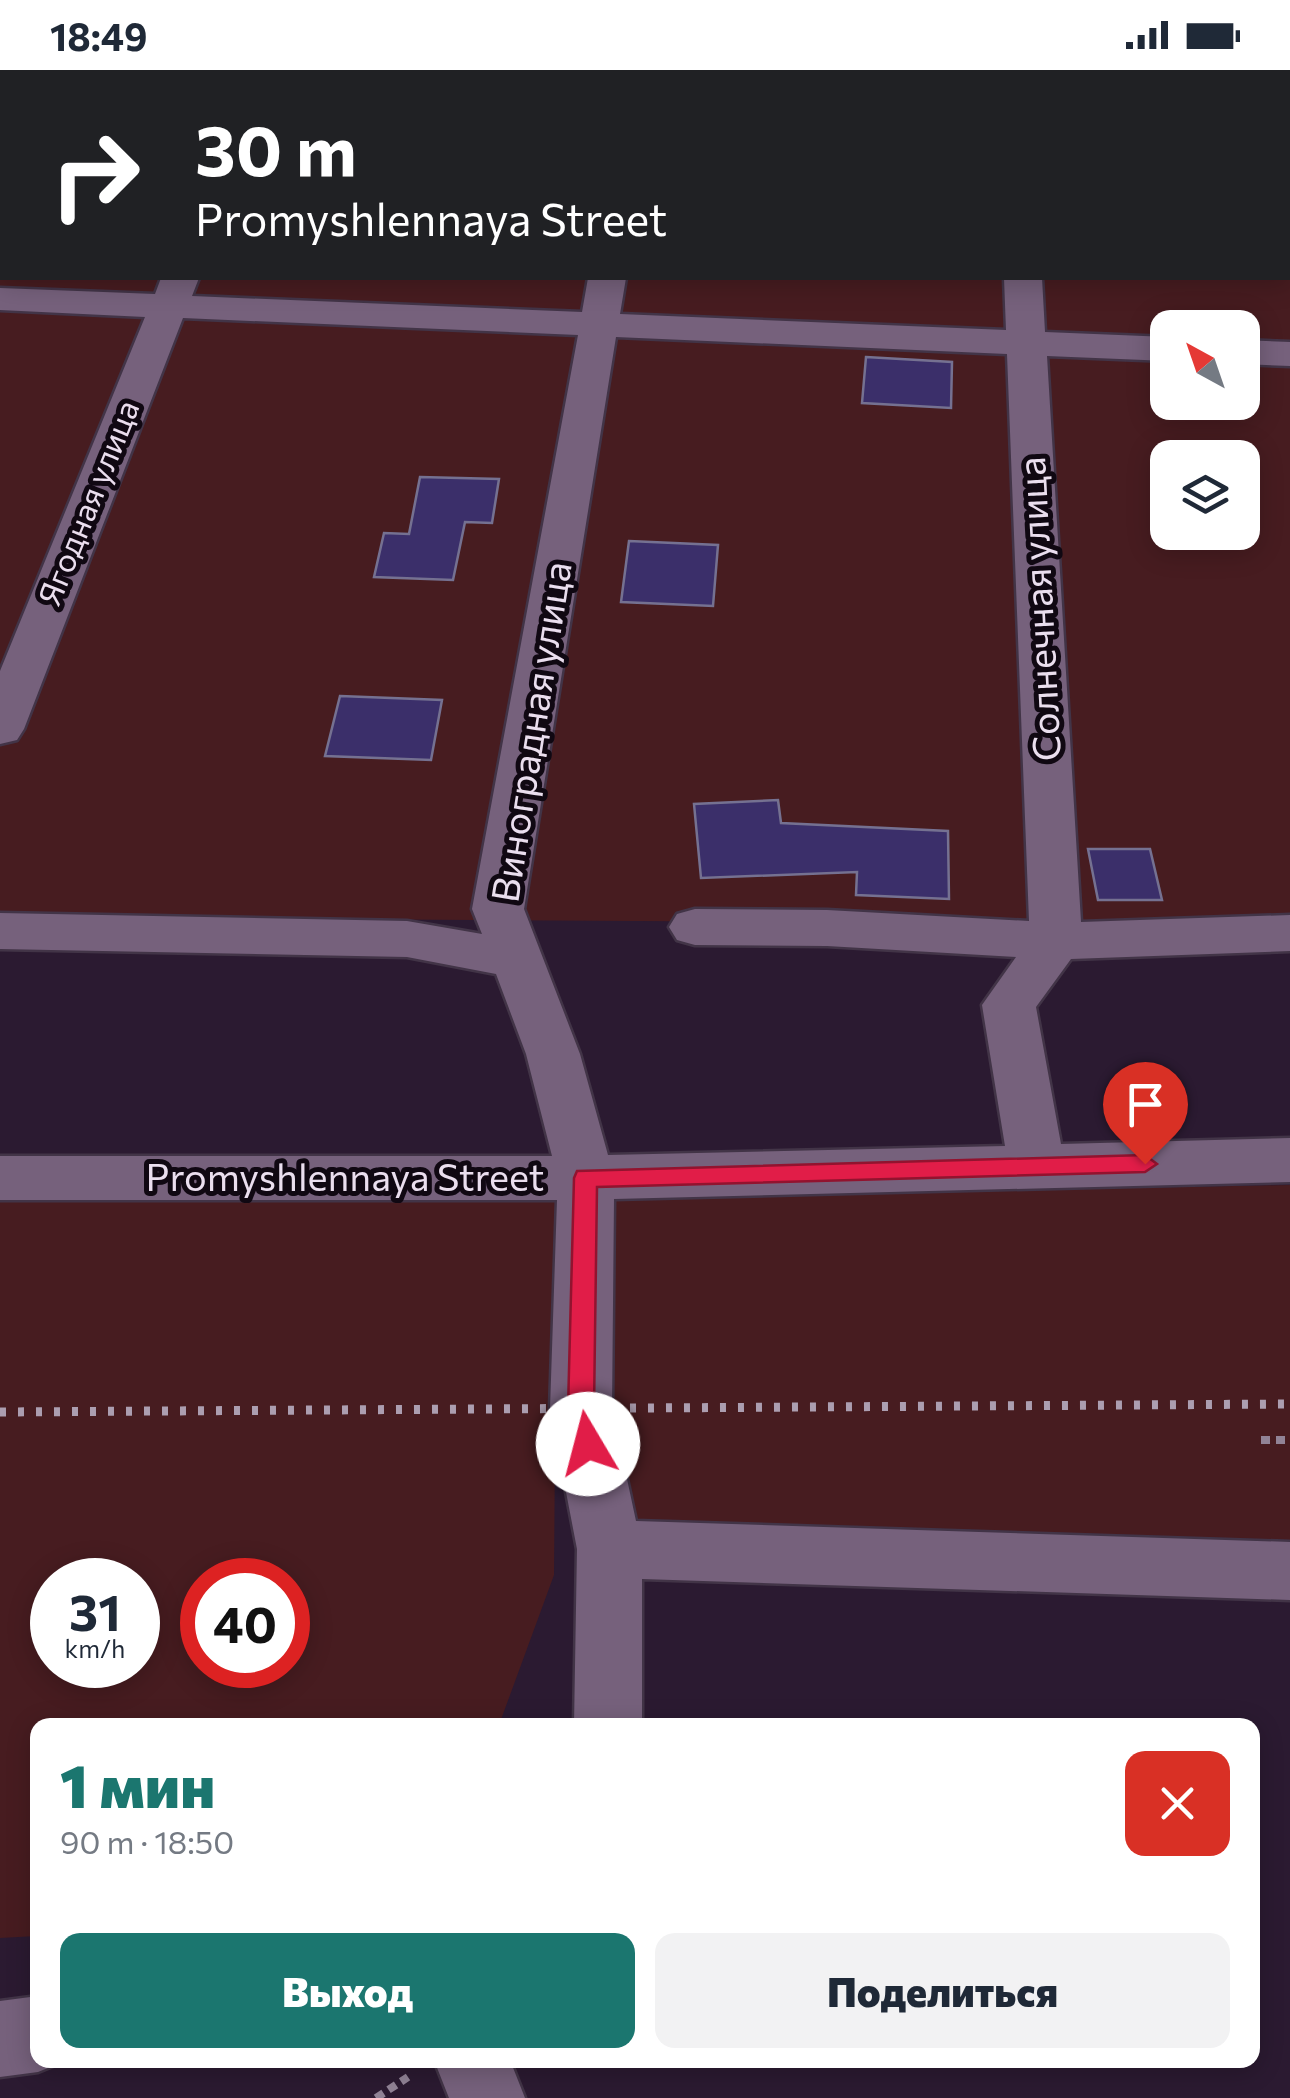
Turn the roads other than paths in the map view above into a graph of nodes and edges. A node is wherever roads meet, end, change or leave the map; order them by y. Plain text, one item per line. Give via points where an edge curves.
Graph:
1 (1023, 280) edge
2 (174, 292) edge
3 (0, 299) edge
4 (603, 300) edge
5 (1028, 343) junction
6 (1150, 348) edge
7 (1260, 353) edge
8 (1290, 354) edge
9 (0, 729) edge
10 (695, 927) dead end
11 (0, 931) edge
12 (1290, 933) edge
13 (1056, 941) junction
14 (516, 959) junction
15 (1290, 1160) edge
16 (1037, 1166) junction
17 (0, 1178) edge
18 (586, 1178) junction
19 (608, 1548) junction
20 (1290, 1571) edge
21 (608, 1718) edge
22 (30, 2035) edge
23 (0, 2039) edge
24 (475, 2068) edge
25 (487, 2098) edge

1 - 5 street, Солнечная улица
2 - 3 street
2 - 4 street
2 - 9 street, Ягодная улица
4 - 5 street
4 - 14 street, Виноградная улица via 498,909
5 - 6 street
5 - 13 street, Солнечная улица
7 - 8 street
10 - 13 street
11 - 14 street via 407,939
12 - 13 street
13 - 16 street via 1009,1006
14 - 18 street, Виноградная улица via 553,1054
15 - 16 street, Promyshlennaya Street
16 - 18 street, Promyshlennaya Street
17 - 18 street, Promyshlennaya Street
18 - 19 street, Виноградная улица via 581,1409
19 - 20 street
19 - 21 street, Виноградная улица
22 - 23 street
24 - 25 street

